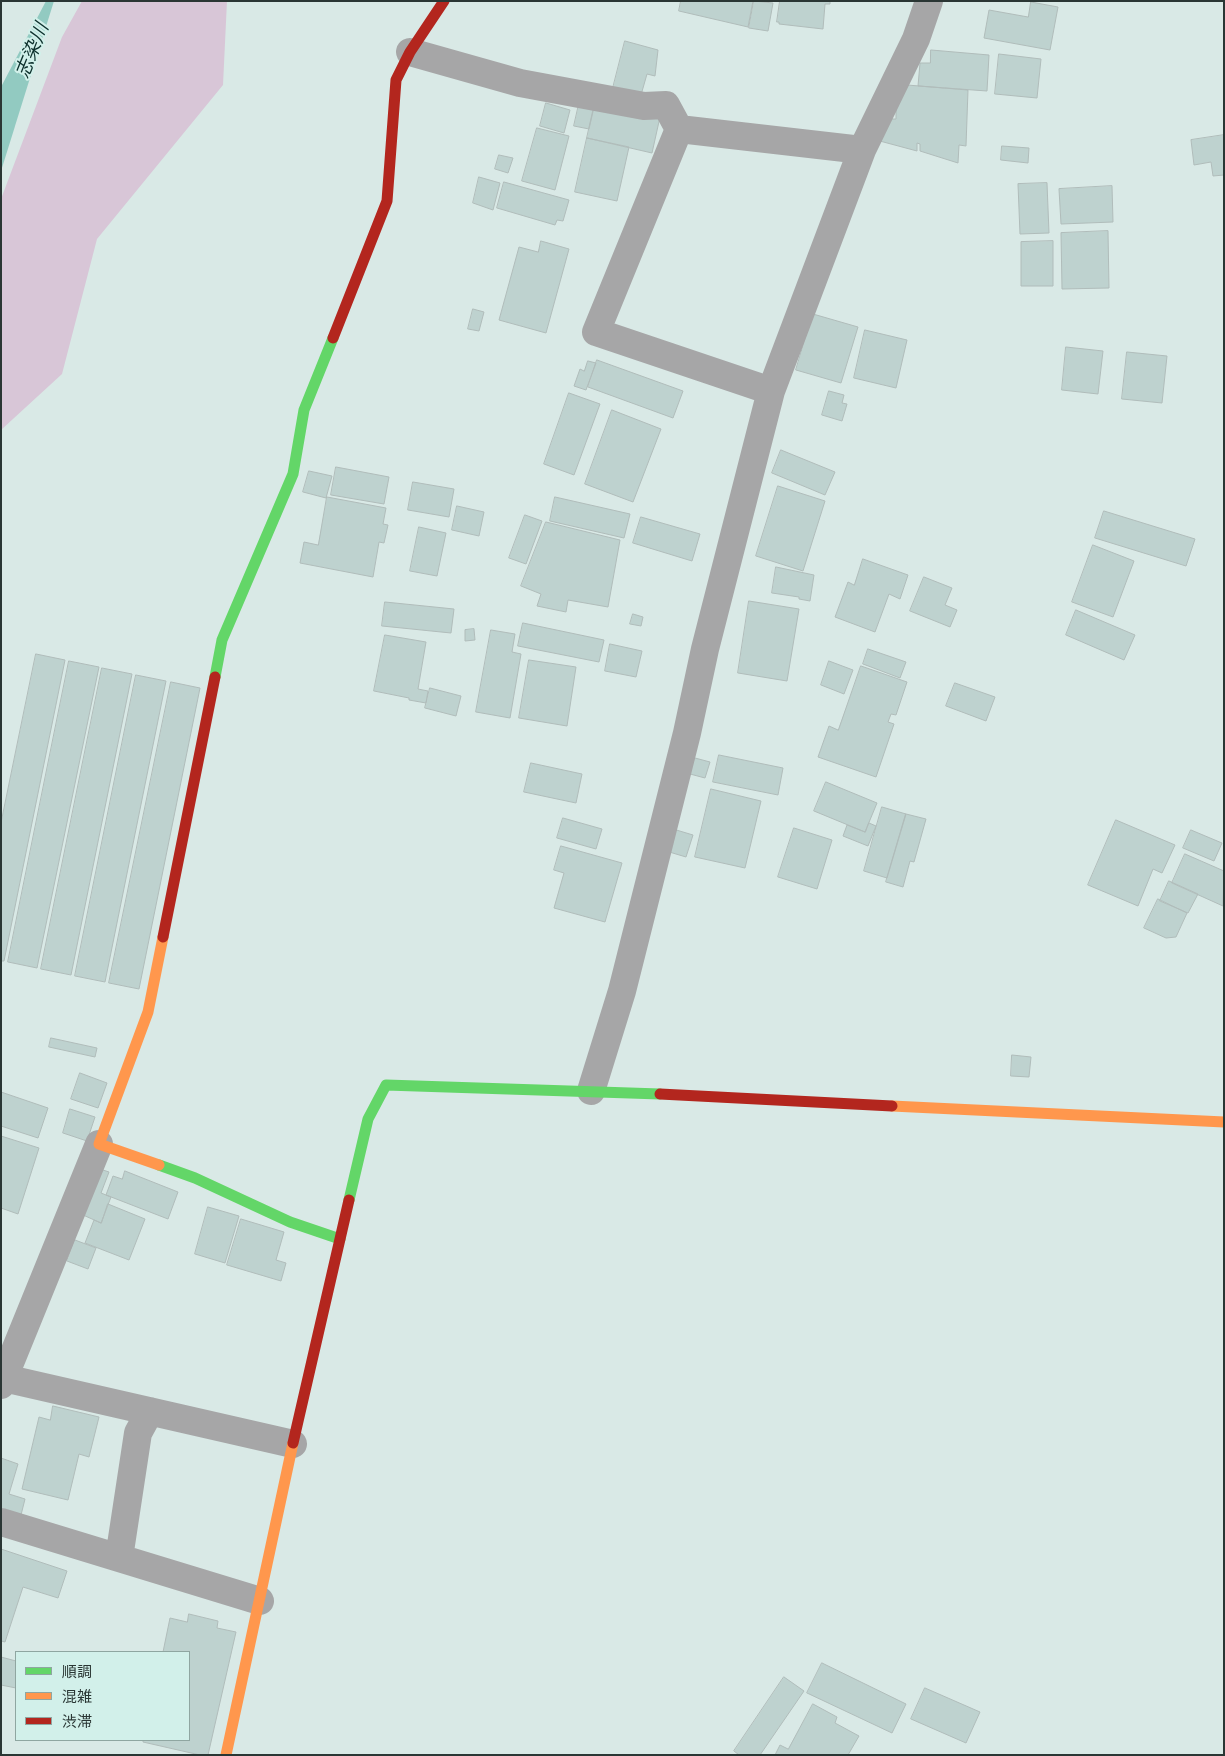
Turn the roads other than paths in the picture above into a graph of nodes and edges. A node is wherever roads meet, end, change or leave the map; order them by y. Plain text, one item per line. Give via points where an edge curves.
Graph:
1 (444, 1) edge
2 (929, 1) edge
3 (410, 52) junction
4 (679, 129) junction
5 (862, 150) junction
6 (771, 391) junction
7 (592, 1092) junction
8 (1224, 1122) edge
9 (99, 1144) junction
10 (340, 1239) junction
11 (3, 1382) edge
12 (150, 1411) junction
13 (293, 1444) junction
14 (1, 1522) edge
15 (119, 1558) junction
16 (260, 1601) junction
17 (226, 1755) edge

1 - 3 street
2 - 5 street via 916,39
3 - 4 street via 520,83 644,106 666,106
3 - 9 street via 396,80 387,201 304,410 293,474 222,640 148,1012
4 - 5 street
4 - 6 street via 596,332
5 - 6 street
6 - 7 street via 622,991
7 - 8 street
7 - 10 street via 386,1085 368,1119
9 - 10 street via 195,1178 290,1222
9 - 11 street
10 - 13 street
11 - 12 street
12 - 13 street
12 - 15 street via 138,1433
13 - 16 street
14 - 15 street
15 - 16 street
16 - 17 street

